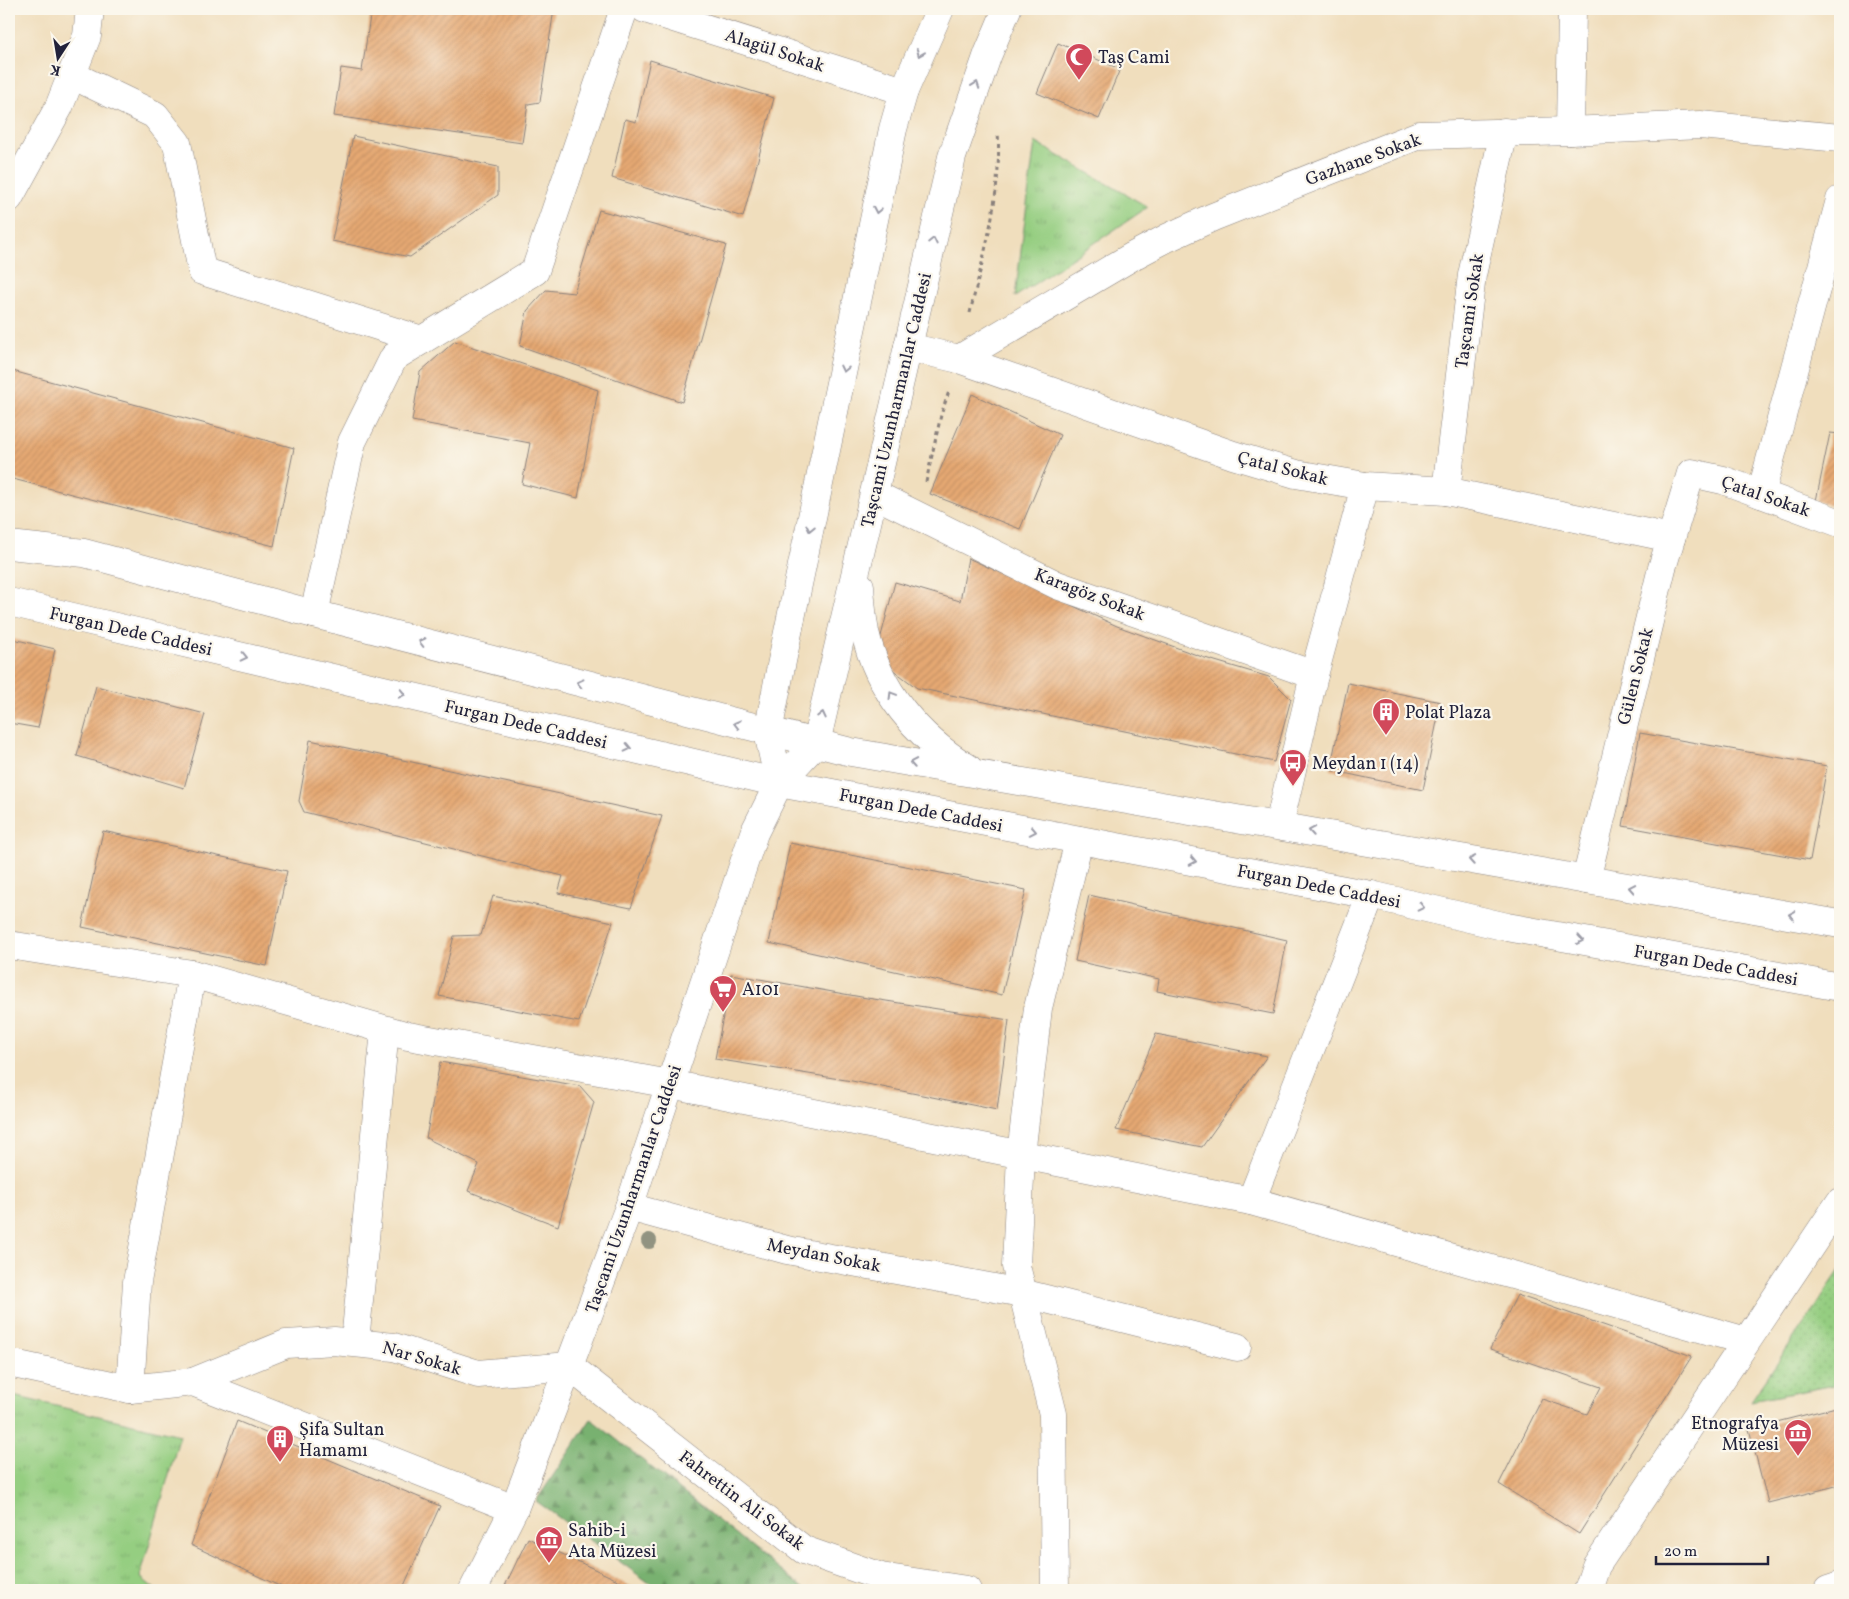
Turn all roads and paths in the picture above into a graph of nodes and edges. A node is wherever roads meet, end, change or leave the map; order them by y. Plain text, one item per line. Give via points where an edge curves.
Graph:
1 (90, 9) edge
2 (624, 9) edge
3 (645, 9) edge
4 (940, 9) edge
5 (1007, 9) edge
6 (1572, 9) edge
7 (72, 75) junction
8 (904, 91) junction
9 (998, 131) dead end
10 (1504, 132) junction
11 (1570, 132) junction
12 (1839, 136) edge
13 (9, 198) edge
14 (1840, 200) edge
15 (422, 340) junction
16 (908, 347) junction
17 (959, 359) junction
18 (1691, 473) joint
19 (1365, 486) junction
20 (1446, 491) junction
21 (874, 494) junction
22 (1761, 494) junction
23 (912, 513) junction
24 (1840, 522) edge
25 (1671, 538) junction
26 (9, 545) edge
27 (858, 562) junction
28 (9, 602) edge
29 (314, 614) junction
30 (1314, 675) junction
31 (768, 732) junction
32 (816, 743) junction
33 (978, 774) junction
34 (779, 783) junction
35 (1279, 825) junction
36 (1079, 840) junction
37 (1586, 880) junction
38 (1371, 895) junction
39 (1840, 922) edge
40 (9, 945) edge
41 (192, 974) junction
42 (1840, 987) edge
43 (385, 1030) junction
44 (670, 1084) junction
45 (1021, 1154) junction
46 (1251, 1202) junction
47 (1840, 1202) edge
48 (629, 1207) junction
49 (1022, 1293) junction
50 (1746, 1341) junction
51 (355, 1342) junction
52 (1237, 1347) dead end
53 (9, 1363) edge
54 (569, 1366) junction
55 (192, 1382) junction
56 (130, 1389) junction
57 (514, 1509) junction
58 (473, 1590) edge
59 (967, 1590) edge
60 (1055, 1590) edge
61 (1588, 1590) edge

1 - 7 street via 87,36
2 - 15 street via 535,271
3 - 8 street, Alagül Sokak
4 -> 8 street
16 -> 5 street, Taşcami Uzunharmanlar Caddesi via 952,157
6 - 11 street
7 - 13 street via 59,107
7 - 15 street via 156,115 177,143 202,271
8 -> 31 street
9 - 17 path via 999,179
10 - 11 street, Gazhane Sokak
10 - 17 street, Gazhane Sokak via 1418,135 1213,217 1133,256
10 - 20 street, Taşcami Sokak via 1472,275
11 - 12 street, Gazhane Sokak via 1700,124
14 - 22 street
15 - 29 street via 394,357 352,442
16 - 17 street, Çatal Sokak
16 - 21 street, Taşcami Uzunharmanlar Caddesi
17 - 19 street, Çatal Sokak via 1233,455 1296,474
17 - 23 path via 926,482
18 - 22 street, Çatal Sokak
18 - 25 street, Gülen Sokak
19 - 20 street, Çatal Sokak
19 - 30 street
20 - 25 street, Çatal Sokak
21 - 23 street, Karagöz Sokak
21 - 27 street, Taşcami Uzunharmanlar Caddesi
22 - 24 street, Çatal Sokak
23 - 30 street, Karagöz Sokak via 1057,585
25 - 37 street, Gülen Sokak
26 - 29 street via 84,553
32 -> 27 street, Taşcami Uzunharmanlar Caddesi
33 -> 27 street via 926,738 890,694 865,632
28 -> 34 street, Furgan Dede Caddesi
31 -> 29 street
30 - 35 street
31 - 32 street
31 - 34 street
33 -> 32 street
32 - 34 street, Taşcami Uzunharmanlar Caddesi
33 - 35 street
34 -> 36 street, Furgan Dede Caddesi
34 - 44 street, Taşcami Uzunharmanlar Caddesi via 754,833
37 -> 35 street
36 -> 38 street, Furgan Dede Caddesi
36 - 45 street via 1038,1008
39 -> 37 street
38 -> 42 street, Furgan Dede Caddesi via 1507,927
38 - 46 street
40 - 41 street
41 - 43 street
41 - 56 street via 137,1282
43 - 44 street
43 - 51 street
44 - 45 street
44 - 48 street, Taşcami Uzunharmanlar Caddesi
45 - 46 street
45 - 49 street via 1016,1266
46 - 50 street
47 - 50 street
48 - 49 street, Meydan Sokak via 787,1250
48 - 54 street, Taşcami Uzunharmanlar Caddesi
49 - 52 street, Meydan Sokak
49 - 60 street via 1053,1414
50 - 61 street via 1596,1566
51 - 54 street, Nar Sokak via 394,1347 478,1374
51 - 55 street, Nar Sokak via 286,1344
53 - 56 street
54 - 57 street, Taşcami Uzunharmanlar Caddesi
54 - 59 street, Fahrettin Ali Sokak via 804,1550 881,1577
55 - 56 street
55 - 57 street
57 - 58 street, Taşcami Uzunharmanlar Caddesi

